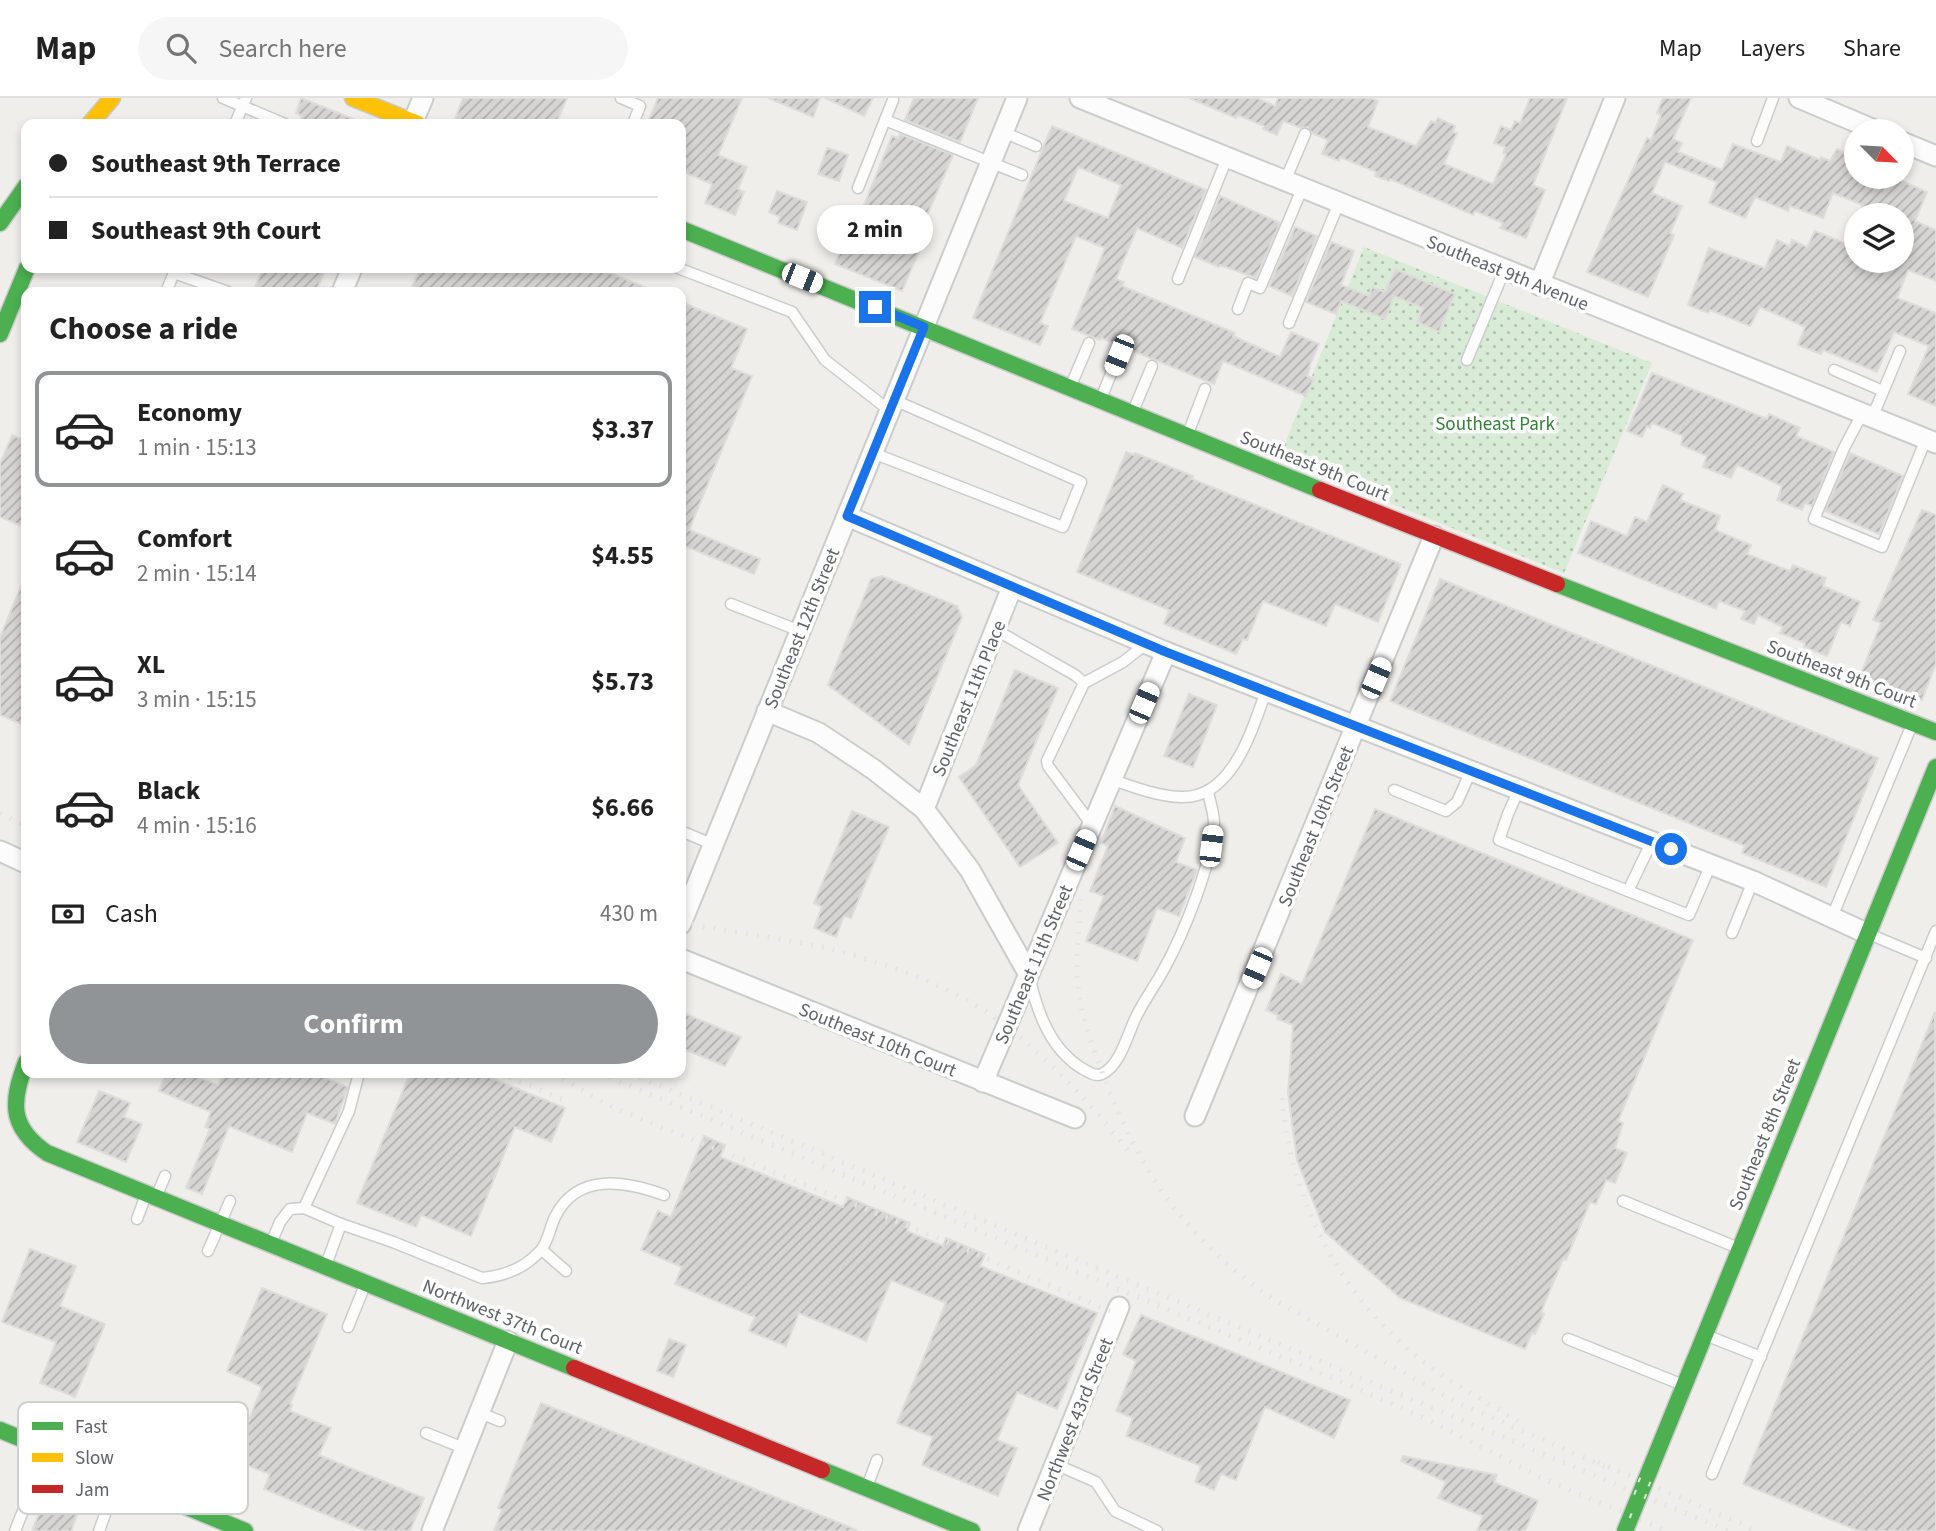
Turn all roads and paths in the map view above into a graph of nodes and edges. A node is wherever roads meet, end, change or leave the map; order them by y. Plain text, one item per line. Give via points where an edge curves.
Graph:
1 (111, 98) edge
2 (118, 98) edge
3 (223, 98) edge
4 (353, 98) edge
5 (423, 98) edge
6 (621, 98) edge
7 (1017, 98) edge
8 (1080, 98) edge
9 (1615, 98) edge
10 (1773, 98) edge
11 (1800, 98) edge
12 (893, 100) dead end
13 (244, 102) edge
14 (94, 119) edge
15 (106, 119) edge
16 (237, 119) edge
17 (276, 119) edge
18 (402, 119) edge
19 (416, 119) edge
20 (635, 119) edge
21 (1849, 119) edge
22 (885, 120) junction
23 (1003, 132) junction
24 (1305, 134) dead end
25 (1757, 141) dead end
26 (1036, 146) dead end
27 (1914, 147) edge
28 (1936, 156) edge
29 (1227, 158) junction
30 (991, 162) junction
31 (1022, 175) dead end
32 (1294, 185) junction
33 (858, 188) dead end
34 (21, 193) edge
35 (1339, 203) junction
36 (0, 223) edge
37 (686, 231) edge
38 (686, 271) edge
39 (1504, 271) junction
40 (25, 273) edge
41 (182, 273) edge
42 (1178, 279) dead end
43 (1539, 285) junction
44 (216, 287) edge
45 (1237, 309) dead end
46 (1289, 323) dead end
47 (924, 327) junction
48 (0, 334) edge
49 (1089, 343) dead end
50 (1900, 351) dead end
51 (1119, 355) dead end
52 (1467, 360) dead end
53 (1152, 366) dead end
54 (1834, 370) dead end
55 (1070, 387) junction
56 (1205, 389) dead end
57 (1883, 391) junction
58 (1101, 399) junction
59 (892, 405) junction
60 (1132, 412) junction
61 (1867, 416) junction
62 (1188, 435) junction
63 (1931, 441) edge
64 (873, 453) junction
65 (847, 516) junction
66 (1434, 536) junction
67 (1012, 587) junction
68 (731, 604) dead end
69 (996, 630) junction
70 (800, 631) junction
71 (1146, 644) junction
72 (1166, 652) junction
73 (1084, 683) junction
74 (1266, 691) junction
75 (767, 711) junction
76 (1913, 723) junction
77 (1356, 726) junction
78 (1936, 732) edge
79 (1936, 767) edge
80 (1471, 771) junction
81 (1111, 779) junction
82 (1519, 789) junction
83 (1394, 790) dead end
84 (1208, 792) junction
85 (924, 809) junction
86 (1092, 825) junction
87 (686, 833) edge
88 (1652, 841) junction
89 (713, 845) junction
90 (0, 851) edge
91 (21, 861) edge
92 (1711, 864) junction
93 (1753, 881) junction
94 (1628, 891) junction
95 (686, 912) edge
96 (1832, 917) junction
97 (1936, 931) edge
98 (1732, 933) dead end
99 (1868, 934) junction
100 (1926, 958) junction
101 (686, 961) edge
102 (1028, 973) junction
103 (21, 1074) edge
104 (358, 1078) edge
105 (983, 1082) junction
106 (1195, 1116) dead end
107 (1075, 1118) dead end
108 (165, 1176) dead end
109 (664, 1195) dead end
110 (151, 1197) junction
111 (230, 1201) dead end
112 (1623, 1201) dead end
113 (304, 1208) junction
114 (136, 1219) dead end
115 (341, 1224) junction
116 (219, 1225) junction
117 (271, 1245) junction
118 (1740, 1249) junction
119 (542, 1250) junction
120 (208, 1251) dead end
121 (325, 1267) junction
122 (566, 1270) dead end
123 (366, 1284) junction
124 (1119, 1307) dead end
125 (348, 1327) dead end
126 (1704, 1335) junction
127 (1568, 1339) dead end
128 (508, 1341) junction
129 (1762, 1357) junction
130 (1684, 1385) junction
131 (480, 1413) junction
132 (500, 1421) dead end
133 (0, 1430) edge
134 (426, 1433) dead end
135 (18, 1438) edge
136 (466, 1449) junction
137 (877, 1460) dead end
138 (1055, 1464) junction
139 (1712, 1474) dead end
140 (866, 1488) junction
141 (22, 1514) edge
142 (106, 1514) edge
143 (204, 1514) edge
144 (1628, 1523) edge
145 (15, 1531) edge
146 (99, 1531) edge
147 (245, 1531) edge
148 (432, 1531) edge
149 (972, 1531) edge
150 (1028, 1531) edge
151 (1157, 1531) edge

1 - 14 main road
2 - 15 main road
3 - 13 lane
4 - 18 main road
5 - 19 street
6 - 20 lane via 640,106
7 - 23 street, Southeast 12th Street
8 - 29 street, Southeast 9th Avenue
9 - 43 street
10 - 25 lane
11 - 21 street
12 - 22 lane
13 - 16 lane
13 - 17 lane
22 - 30 lane
22 - 33 lane
23 - 26 lane
23 - 30 street, Southeast 12th Street
24 - 32 lane
27 - 28 street
29 - 32 street, Southeast 9th Avenue
29 - 42 lane
30 - 31 lane
30 - 47 street, Southeast 12th Street
32 - 35 street, Southeast 9th Avenue
32 - 45 lane via 1260,288 1248,283
34 - 36 main road
35 - 39 street, Southeast 9th Avenue
35 - 46 lane
37 - 47 main road, Southeast 9th Court
38 - 59 lane via 792,312 825,360
39 - 43 street, Southeast 9th Avenue
39 - 52 lane
40 - 48 main road
41 - 44 lane
43 - 61 street, Southeast 9th Avenue
47 - 55 main road, Southeast 9th Court
47 - 59 street, Southeast 12th Street
49 - 55 lane
50 - 57 lane
51 - 58 lane
53 - 60 lane
54 - 57 lane
55 - 58 main road, Southeast 9th Court
56 - 62 lane
57 - 61 lane
58 - 60 main road, Southeast 9th Court
59 - 64 street, Southeast 12th Street
59 - 64 lane via 1081,482 1063,527
60 - 62 main road, Southeast 9th Court
61 - 63 street, Southeast 9th Avenue
61 - 63 lane via 1843,448 1814,519 1882,547
62 - 66 main road, Southeast 9th Court
64 - 65 street, Southeast 12th Street
65 - 67 street
65 - 70 street, Southeast 12th Street
66 - 76 main road, Southeast 9th Court
66 - 77 street, Southeast 10th Street
67 - 69 street, Southeast 11th Place
67 - 71 street
68 - 70 lane
69 - 73 lane
69 - 85 street, Southeast 11th Place
70 - 75 street, Southeast 12th Street
71 - 72 street
71 - 73 lane
72 - 74 street
72 - 81 street, Southeast 11th Street
73 - 86 lane via 1047,761
74 - 77 street
74 - 84 lane via 1247,741 1223,779
75 - 85 street via 819,733
75 - 89 street, Southeast 12th Street
76 - 78 main road, Southeast 9th Court
76 - 96 lane
77 - 80 street
77 - 106 street, Southeast 10th Street
79 - 99 main road, Southeast 8th Street
80 - 82 street
80 - 83 lane via 1457,802 1446,811
81 - 84 lane via 1179,797
81 - 86 street, Southeast 11th Street
82 - 88 street
82 - 94 lane via 1499,840
84 - 102 lane via 1214,821 1198,891 1166,967 1116,1061 1102,1074 1093,1075 1061,1051 1045,1028
85 - 102 street via 970,870
86 - 102 street, Southeast 11th Street
87 - 89 lane
88 - 92 street
88 - 94 lane
89 - 95 street, Southeast 12th Street
90 - 91 street
92 - 93 street
92 - 94 lane via 1689,915
93 - 96 street
93 - 98 lane
96 - 99 street
97 - 100 lane
99 - 100 lane
99 - 118 main road, Southeast 8th Street
100 - 129 lane
101 - 105 street, Southeast 10th Court
102 - 105 street, Southeast 11th Street
103 - 110 main road, Northwest 37th Court via 15,1112 23,1133 36,1147
104 - 113 lane via 349,1111
105 - 107 street, Southeast 10th Court
108 - 110 lane
109 - 119 lane via 603,1182 571,1194 556,1215
110 - 114 lane
110 - 116 main road, Northwest 37th Court
111 - 116 lane
112 - 118 lane
113 - 115 lane
113 - 117 lane via 290,1209
115 - 119 lane via 482,1278 519,1268
115 - 121 lane
116 - 117 main road, Northwest 37th Court
116 - 120 lane
117 - 121 main road, Northwest 37th Court
118 - 126 main road, Southeast 8th Street
119 - 122 lane
121 - 123 main road, Northwest 37th Court
123 - 125 lane
123 - 128 main road, Northwest 37th Court
124 - 138 street, Northwest 43rd Street
126 - 129 lane
126 - 130 main road, Southeast 8th Street
127 - 130 lane
128 - 131 street
128 - 140 main road, Northwest 37th Court
129 - 139 lane
130 - 144 main road, Southeast 8th Street
131 - 132 lane
131 - 136 street
133 - 135 main road
134 - 136 lane
136 - 148 street
137 - 140 lane
138 - 150 street, Northwest 43rd Street
138 - 151 lane via 1096,1482 1115,1511
140 - 149 main road, Northwest 37th Court
141 - 145 lane
142 - 146 lane
143 - 147 main road

